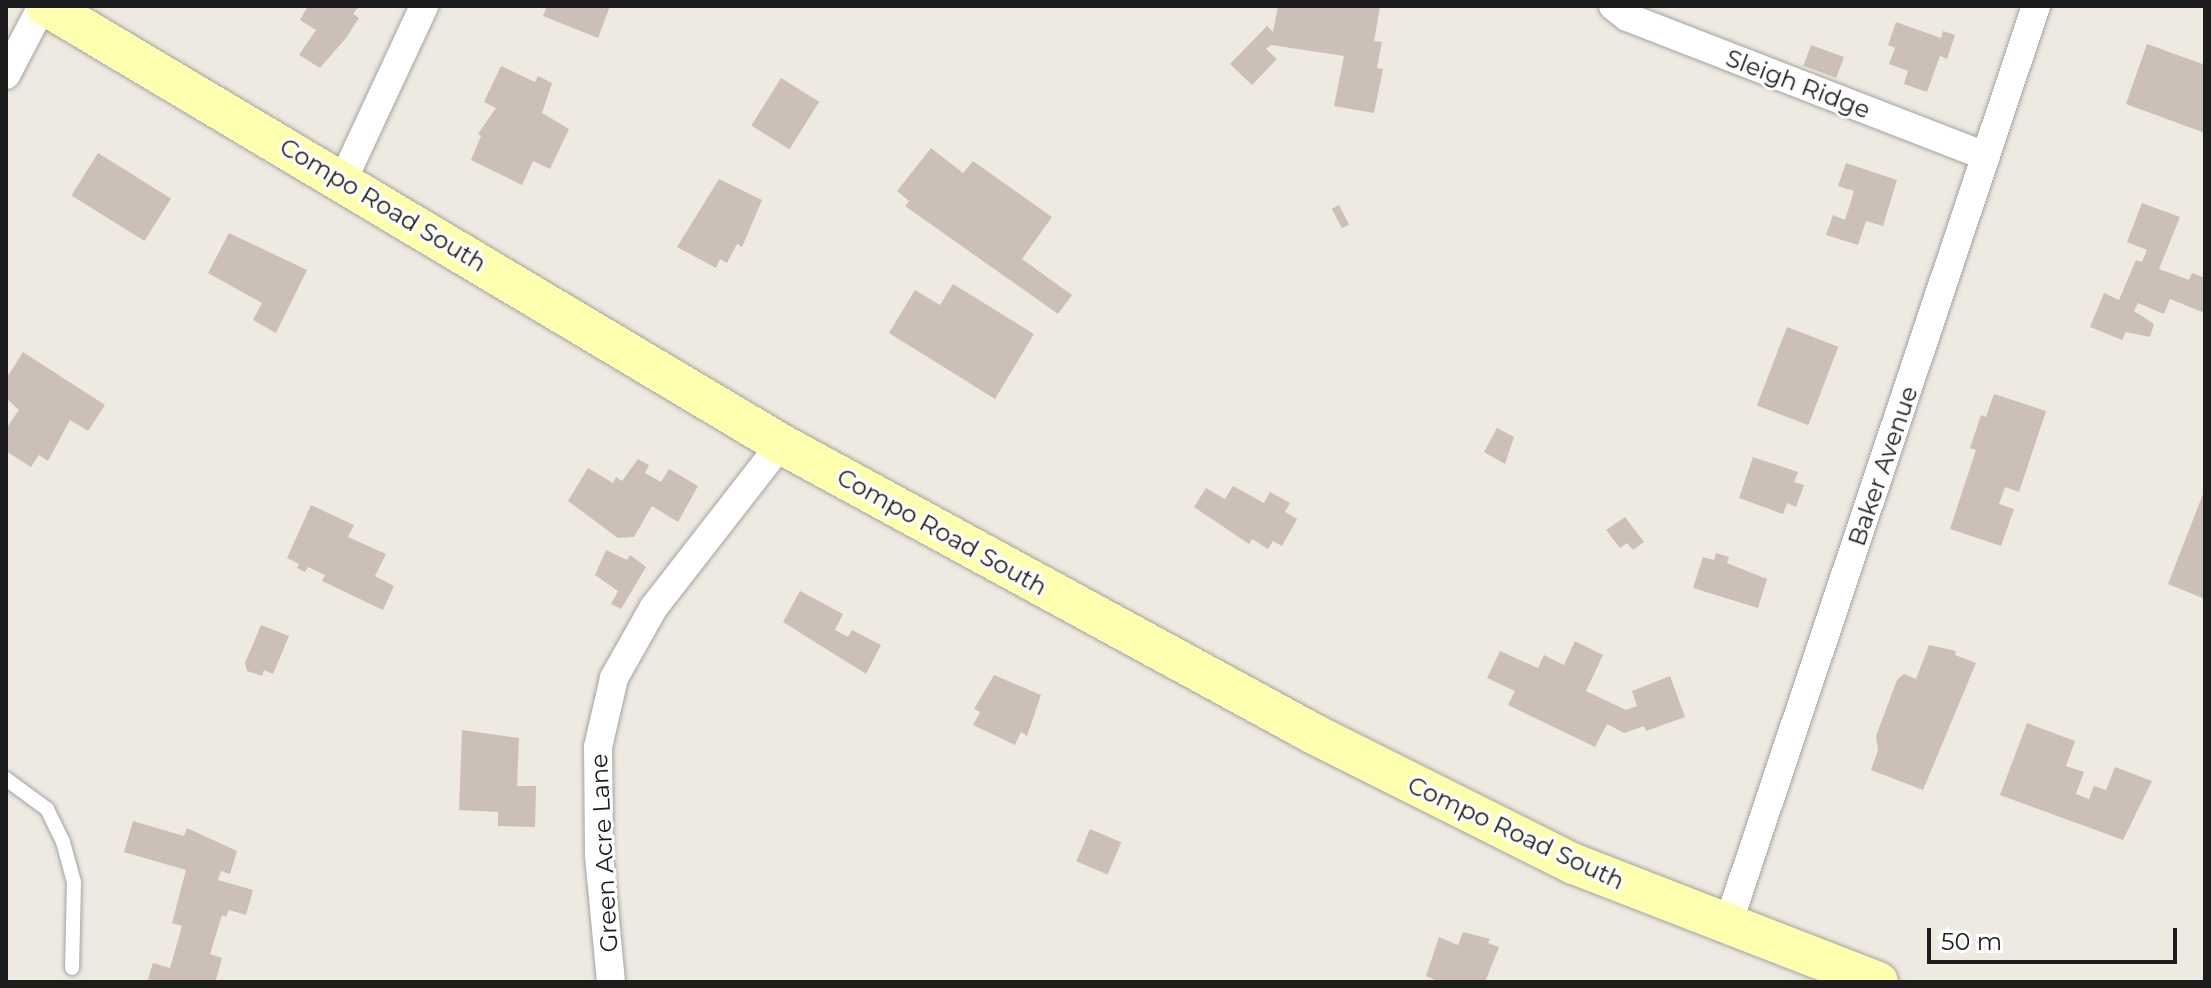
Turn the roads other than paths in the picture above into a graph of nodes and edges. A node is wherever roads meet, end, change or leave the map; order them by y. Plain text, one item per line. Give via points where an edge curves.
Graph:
1 (44, 6) edge
2 (424, 6) edge
3 (1613, 6) edge
4 (2036, 6) edge
5 (6, 75) edge
6 (1986, 156) junction
7 (343, 180) junction
8 (781, 444) junction
9 (6, 779) edge
10 (1728, 924) junction
11 (72, 968) dead end
12 (1869, 980) edge
13 (611, 982) edge

1 - 5 street
1 - 7 main road, Compo Road South
2 - 7 street
3 - 6 street, Sleigh Ridge via 1627,17
4 - 6 street, Baker Avenue
6 - 10 street, Baker Avenue
7 - 8 main road, Compo Road South
8 - 10 main road, Compo Road South via 1467,814 1574,864
8 - 13 street, Green Acre Lane via 654,607 614,678 598,747 599,855
9 - 11 lane via 47,809 63,842 74,882
10 - 12 main road, Compo Road South

